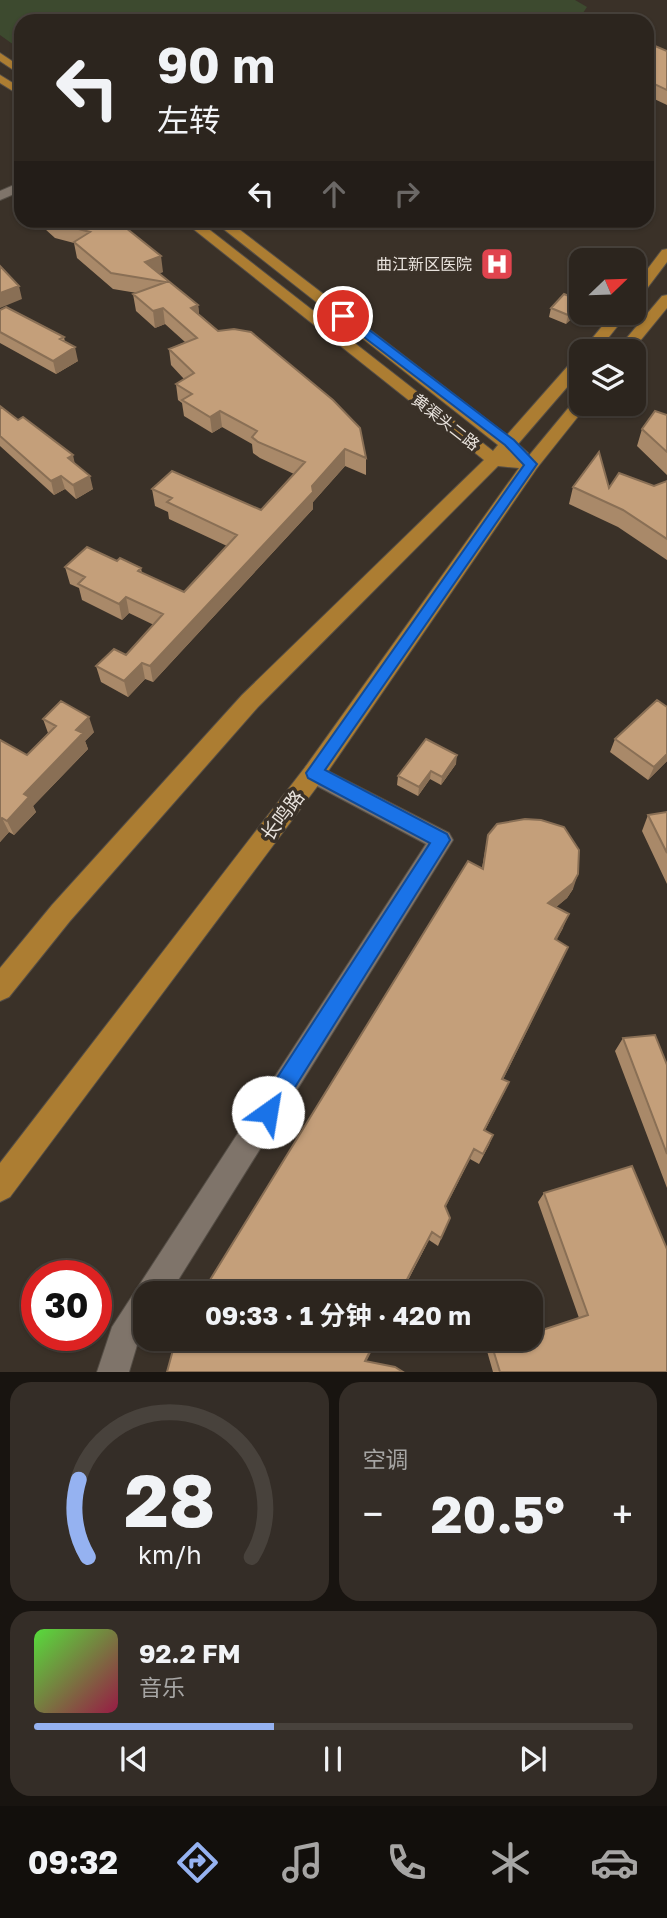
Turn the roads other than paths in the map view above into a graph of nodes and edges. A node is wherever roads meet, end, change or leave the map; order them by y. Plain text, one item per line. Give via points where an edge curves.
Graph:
1 (0, 56) edge
2 (14, 67) edge
3 (198, 228) edge
4 (228, 228) edge
5 (667, 253) edge
6 (646, 280) edge
7 (667, 299) edge
8 (635, 339) edge
9 (569, 375) edge
10 (570, 416) edge
11 (509, 443) junction
12 (494, 460) junction
13 (531, 464) junction
14 (314, 773) junction
15 (0, 988) edge
16 (0, 1187) edge
17 (160, 1281) edge
18 (133, 1323) edge
19 (113, 1372) edge

1 - 2 main road
3 - 12 main road, 黄渠头二路
4 - 11 main road, 黄渠头二路
5 - 6 main road
7 - 8 main road
9 - 11 main road
10 - 13 main road, 长鸣路
11 - 12 main road
11 - 13 main road, 黄渠头二路
12 - 13 main road, 黄渠头二路
12 - 15 main road via 250,701
13 - 14 main road, 长鸣路
14 - 16 main road, 长鸣路
14 - 17 street via 441,840
18 - 19 street

